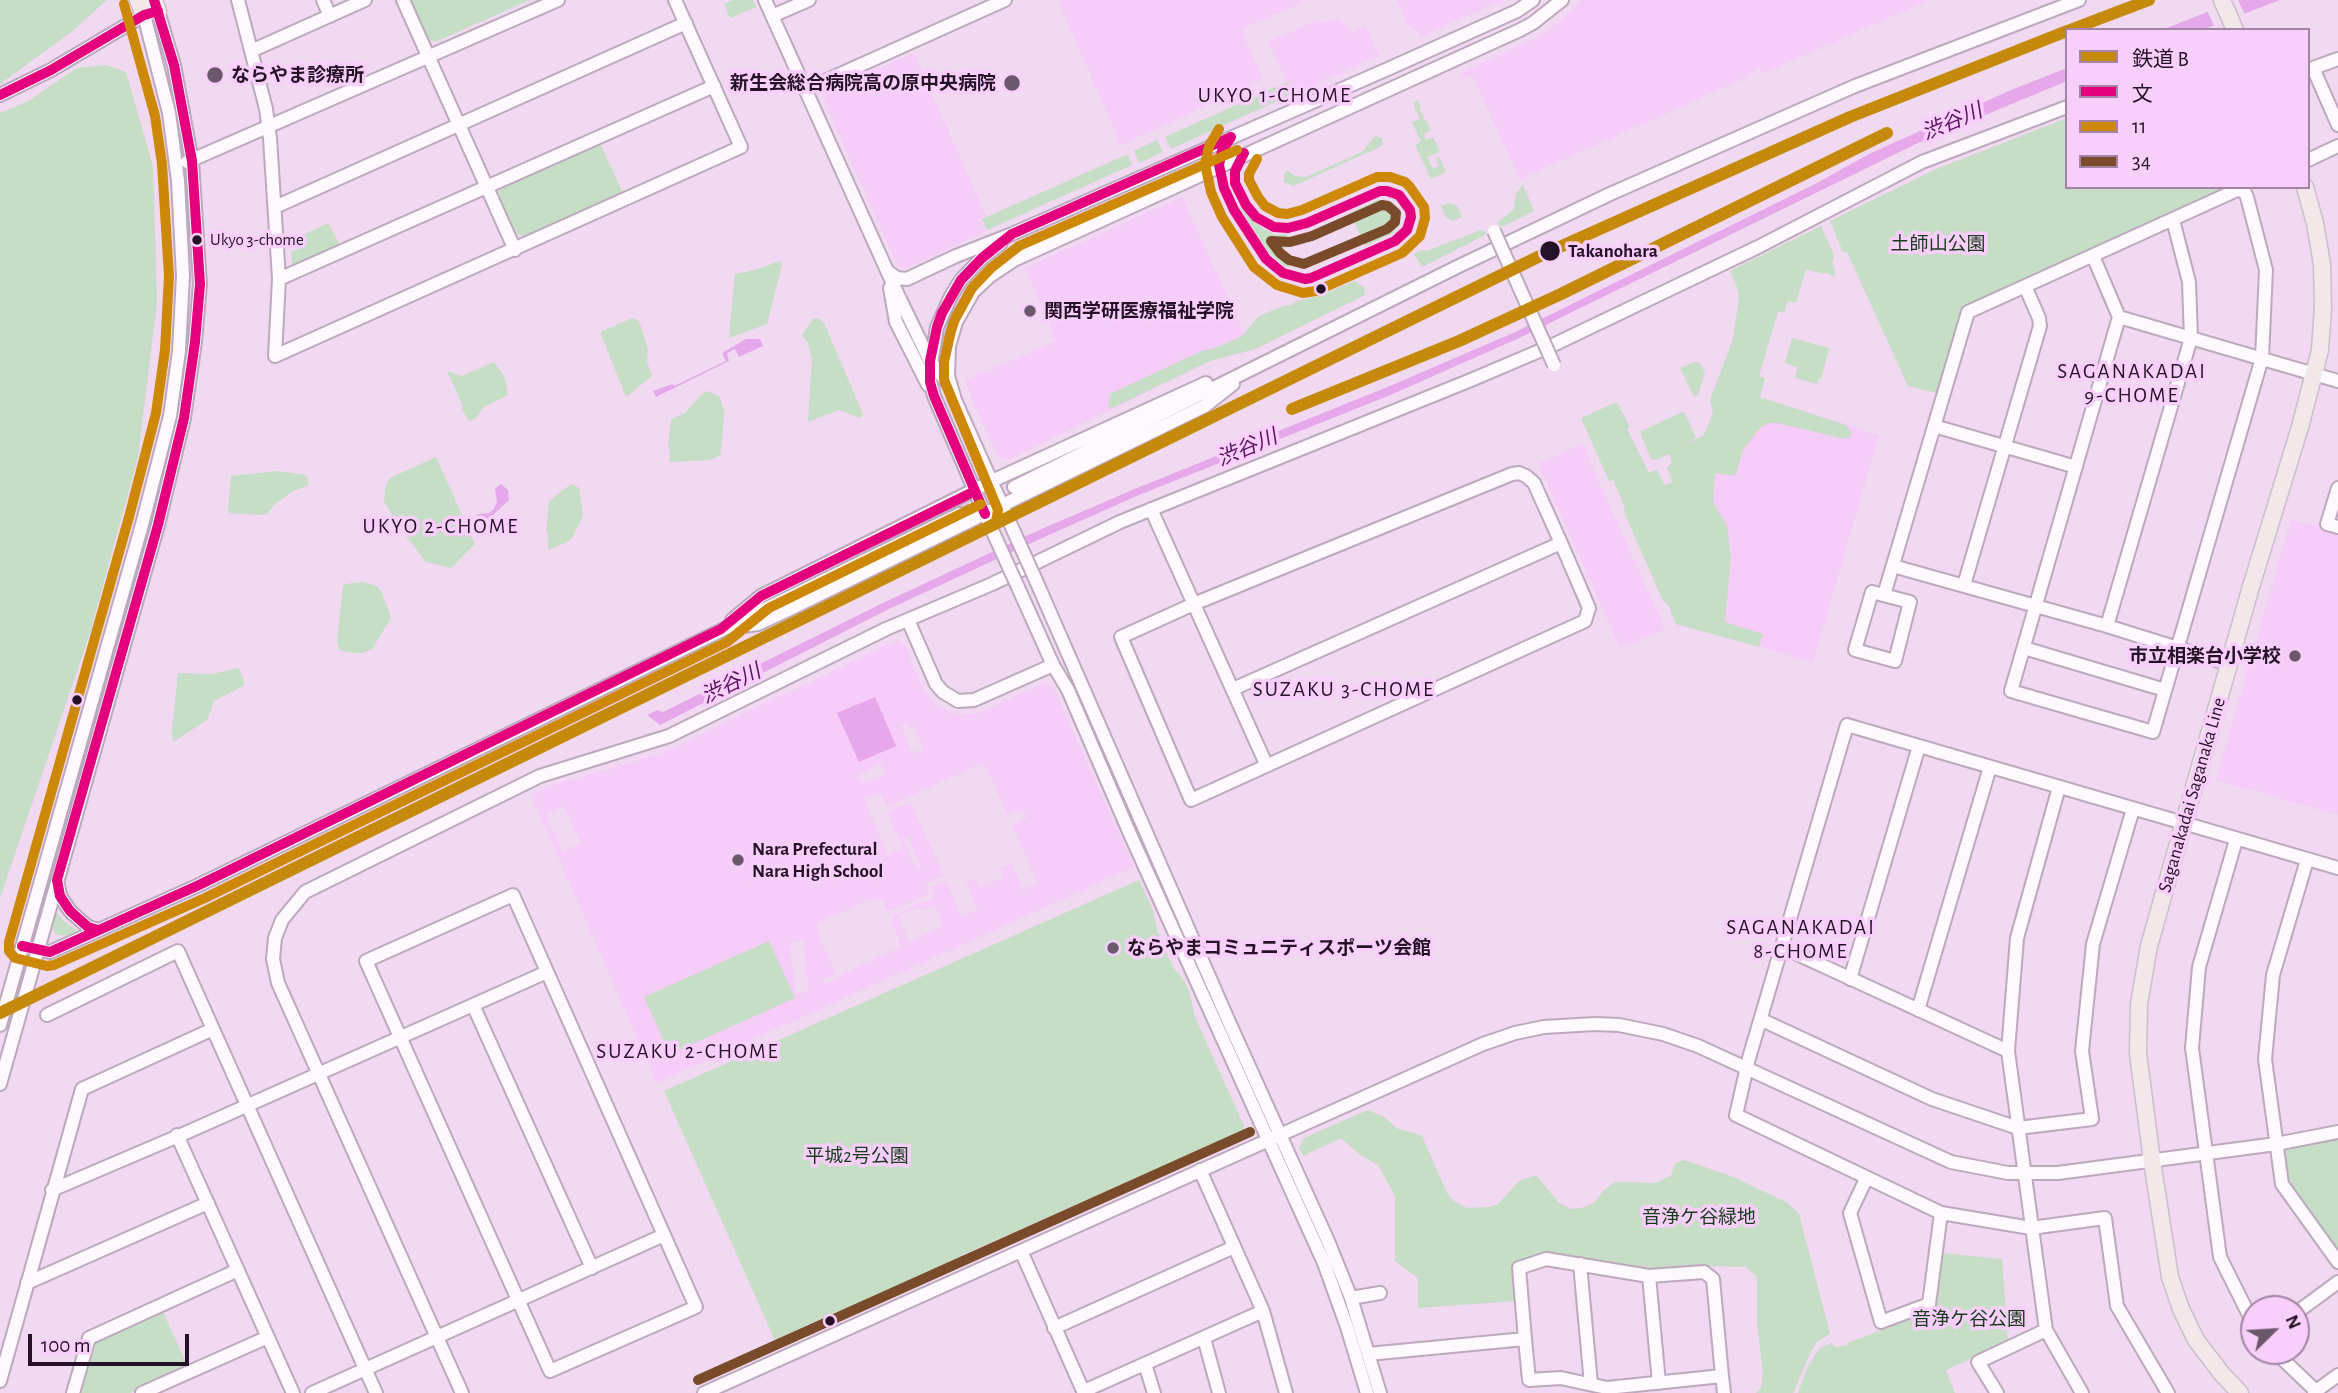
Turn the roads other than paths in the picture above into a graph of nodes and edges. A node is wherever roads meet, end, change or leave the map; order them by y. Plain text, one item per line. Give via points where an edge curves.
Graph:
1 (238, 0) edge
2 (323, 0) edge
3 (365, 0) edge
4 (403, 0) edge
5 (558, 0) edge
6 (675, 0) edge
7 (765, 0) edge
8 (809, 0) edge
9 (1004, 0) edge
10 (1533, 0) edge
11 (1562, 0) edge
12 (2079, 0) edge
13 (2222, 0) edge
14 (149, 6) edge
15 (330, 16) junction
16 (772, 16) junction
17 (686, 23) junction
18 (2234, 28) edge
19 (251, 51) junction
20 (429, 57) junction
21 (2338, 59) edge
22 (714, 86) junction
23 (805, 90) junction
24 (0, 95) edge
25 (2065, 108) edge
26 (459, 125) junction
27 (2338, 125) edge
28 (269, 128) junction
29 (2338, 146) edge
30 (2310, 159) edge
31 (192, 161) junction
32 (176, 163) junction
33 (487, 187) junction
34 (2306, 189) edge
35 (275, 207) junction
36 (2173, 220) junction
37 (1494, 231) dead end
38 (1012, 234) junction
39 (515, 250) junction
40 (2093, 256) junction
41 (887, 271) junction
42 (279, 279) junction
43 (2025, 286) junction
44 (2119, 317) junction
45 (2191, 338) junction
46 (949, 346) junction
47 (910, 350) junction
48 (2262, 358) junction
49 (930, 361) junction
50 (1263, 362) junction
51 (1554, 365) dead end
52 (2314, 374) junction
53 (2338, 381) edge
54 (951, 388) junction
55 (934, 396) junction
56 (1934, 426) junction
57 (2005, 447) junction
58 (2076, 467) junction
59 (992, 481) junction
60 (1014, 487) tunnel mouth
61 (2338, 488) edge
62 (975, 491) junction
63 (1004, 508) junction
64 (1151, 509) junction
65 (960, 514) tunnel mouth
66 (986, 516) junction
67 (2338, 527) edge
68 (1561, 543) junction
69 (1893, 566) junction
70 (1964, 585) junction
71 (1884, 595) junction
72 (1195, 603) junction
73 (2036, 606) junction
74 (908, 621) junction
75 (2107, 626) junction
76 (721, 629) junction
77 (2024, 648) junction
78 (2177, 649) junction
79 (2229, 664) junction
80 (1053, 665) junction
81 (1233, 690) junction
82 (2165, 690) junction
83 (1919, 746) junction
84 (1266, 764) junction
85 (1990, 767) junction
86 (2059, 788) junction
87 (2133, 809) junction
88 (2184, 824) junction
89 (2236, 840) junction
90 (2307, 860) junction
91 (2338, 869) edge
92 (57, 880) junction
93 (98, 930) junction
94 (22, 946) junction
95 (1782, 947) junction
96 (37, 950) junction
97 (547, 972) junction
98 (1850, 979) junction
99 (473, 1005) junction
100 (1918, 1010) junction
101 (47, 1015) dead end
102 (1762, 1020) junction
103 (0, 1025) edge
104 (213, 1029) junction
105 (400, 1037) junction
106 (2008, 1051) junction
107 (1747, 1068) junction
108 (318, 1073) junction
109 (0, 1084) edge
110 (247, 1105) junction
111 (2018, 1128) junction
112 (2338, 1132) edge
113 (177, 1135) junction
114 (1275, 1136) junction
115 (2276, 1144) junction
116 (2207, 1153) junction
117 (2152, 1161) junction
118 (1200, 1170) junction
119 (2024, 1174) junction
120 (1866, 1179) junction
121 (52, 1190) junction
122 (208, 1203) junction
123 (1941, 1213) junction
124 (2031, 1228) junction
125 (664, 1235) junction
126 (1234, 1247) junction
127 (1021, 1251) junction
128 (2338, 1262) edge
129 (1580, 1264) junction
130 (592, 1268) junction
131 (238, 1270) junction
132 (1649, 1276) junction
133 (2338, 1282) edge
134 (27, 1283) junction
135 (1380, 1293) dead end
136 (2240, 1297) edge
137 (1351, 1298) junction
138 (518, 1301) junction
139 (2310, 1303) edge
140 (1263, 1311) junction
141 (1054, 1328) junction
142 (2046, 1331) junction
143 (268, 1337) junction
144 (437, 1337) junction
145 (1204, 1338) junction
146 (1525, 1339) junction
147 (1368, 1354) junction
148 (1145, 1364) junction
149 (2288, 1365) edge
150 (365, 1369) junction
151 (2338, 1375) edge
152 (1722, 1376) junction
153 (0, 1381) edge
154 (1659, 1383) junction
155 (1591, 1384) junction
156 (1084, 1392) edge
157 (2315, 1392) edge
158 (73, 1393) edge
159 (142, 1393) edge
160 (293, 1393) edge
161 (312, 1393) edge
162 (376, 1393) edge
163 (462, 1393) edge
164 (704, 1393) edge
165 (1154, 1393) edge
166 (1219, 1393) edge
167 (1286, 1393) edge
168 (1367, 1393) edge
169 (1380, 1393) edge
170 (1724, 1393) edge
171 (1997, 1393) edge
172 (2082, 1393) edge
173 (2168, 1393) edge
174 (2240, 1393) edge

1 - 19 street
2 - 15 street
3 - 15 street
4 - 20 street
5 - 20 street
6 - 17 street
7 - 16 street
8 - 16 street
9 - 23 street
10 - 38 street
11 - 46 street via 1520,30 1014,260 973,292
12 - 50 street via 1855,86 1609,194
13 - 18 main road
14 - 24 street via 51,70
14 - 31 street via 174,65
14 - 32 street
15 - 19 street
16 - 23 street
17 - 22 street
17 - 26 street
19 - 28 street
20 - 26 street
20 - 28 street
21 - 27 street via 2313,68
22 - 33 street
22 - 39 street via 741,148
23 - 41 street
25 - 64 street via 1922,162 1551,346
26 - 33 street
26 - 35 street
28 - 31 street
28 - 35 street
29 - 30 street
31 - 32 street
31 - 92 street via 200,284 184,418
32 - 94 street via 183,276 170,416
33 - 39 street
33 - 42 street
34 - 52 main road, Saganakadai Saganaka Line via 2319,241 2324,286
35 - 42 street
36 - 40 street
36 - 45 street via 2189,282
36 - 48 street via 2237,190 2244,191 2266,271
37 - 51 street, bridge
38 - 41 street via 907,279
38 - 49 street via 982,258 956,288 942,313
39 - 42 street via 275,356
40 - 43 street
40 - 44 street
41 - 47 street via 896,322
41 - 49 street
43 - 56 street via 1968,312
43 - 57 street via 2040,326
44 - 45 street
44 - 58 street
45 - 48 street
45 - 75 street
46 - 49 street via 941,357
46 - 54 street
47 - 49 street
47 - 55 street
48 - 52 street
48 - 78 street
49 - 54 street
49 - 55 street
50 - 59 street via 1201,384
50 - 60 street
50 - 63 street via 1205,405
52 - 53 street
52 - 79 main road, Saganakadai Saganaka Line
54 - 59 street
55 - 62 street
56 - 57 street
56 - 69 street
57 - 58 street
57 - 70 street
58 - 73 street
59 - 62 street
59 - 63 street
61 - 67 street via 2327,524
62 - 66 street
62 - 76 street via 761,596
63 - 66 street
63 - 114 street, bridge
64 - 72 street
64 - 74 street
65 - 76 street
66 - 76 street via 758,624
66 - 80 street, bridge
68 - 72 street via 1534,483 1512,474
68 - 81 street
68 - 84 street via 1590,608 1585,621
69 - 70 street
69 - 71 street
70 - 73 street
71 - 71 street via 1871,592 1855,650 1895,661 1910,602
72 - 81 street
72 - 84 street via 1121,637 1191,800
73 - 75 street
73 - 77 street
74 - 80 street via 936,684 958,701 974,700
74 - 108 street via 657,741 532,779 305,892 282,920 273,959 278,982
75 - 78 street
76 - 93 street via 248,862
77 - 82 street
77 - 82 street via 2011,691 2153,732
78 - 79 street
78 - 82 street
79 - 88 main road, Saganakadai Saganaka Line
80 - 114 street
81 - 84 street
83 - 85 street
83 - 95 street via 1847,725
83 - 98 street
85 - 86 street
85 - 100 street
86 - 87 street
86 - 106 street via 2017,938
87 - 88 street
87 - 111 street via 2092,944 2082,1051 2092,1119
88 - 89 street
88 - 117 main road, Saganakadai Saganaka Line via 2149,946 2139,1004 2138,1053
89 - 90 street
89 - 116 street via 2199,967 2192,1048
90 - 91 street
90 - 115 street via 2273,975 2265,1059
92 - 93 street via 70,911
92 - 96 street
93 - 96 street via 50,952
94 - 96 street
94 - 103 street
95 - 98 street
95 - 102 street
96 - 109 street
97 - 99 street
97 - 105 street via 513,895 366,961
97 - 125 street
98 - 100 street
99 - 105 street
99 - 130 street
100 - 106 street
101 - 104 street via 178,951
102 - 107 street
102 - 111 street via 1932,1099
104 - 110 street
104 - 121 street via 82,1089
105 - 108 street
105 - 138 street
106 - 111 street
107 - 114 street via 1663,1034 1619,1025 1544,1027 1483,1044
107 - 119 street via 1951,1162
107 - 120 street via 1736,1115
108 - 110 street
108 - 144 street
110 - 113 street
110 - 150 street
111 - 119 street
112 - 115 street
113 - 121 street
113 - 122 street
114 - 118 street
114 - 137 street
114 - 168 street
115 - 116 street
115 - 128 street via 2282,1184
116 - 117 street
116 - 136 street via 2220,1257
117 - 119 street
117 - 174 main road, Saganakadai Saganaka Line via 2166,1262 2181,1309 2206,1355
118 - 126 street
118 - 127 street
119 - 124 street
120 - 123 street
120 - 123 street via 1850,1213 1881,1322 1929,1304
121 - 134 street
122 - 131 street
122 - 134 street
123 - 124 street
124 - 142 street
124 - 173 street via 2105,1218 2117,1306
125 - 130 street
125 - 138 street via 696,1307 550,1371
126 - 140 street
126 - 141 street
127 - 141 street
127 - 164 street
129 - 132 street
129 - 146 street via 1546,1259 1519,1268
129 - 155 street
130 - 138 street
131 - 143 street
131 - 158 street via 89,1338
132 - 152 street via 1704,1272 1713,1279
132 - 154 street
133 - 139 street
134 - 153 street
135 - 137 street
137 - 147 street
138 - 144 street
140 - 145 street
140 - 167 street
141 - 156 street
142 - 171 street via 1978,1362
142 - 172 street
143 - 159 street
143 - 160 street
144 - 150 street
144 - 163 street
145 - 148 street
145 - 166 street
146 - 147 street
146 - 155 street via 1530,1380 1561,1378
147 - 169 street
148 - 156 street
148 - 165 street
149 - 157 street
150 - 161 street
150 - 162 street
151 - 157 street
152 - 154 street
152 - 170 street
154 - 155 street via 1606,1388

